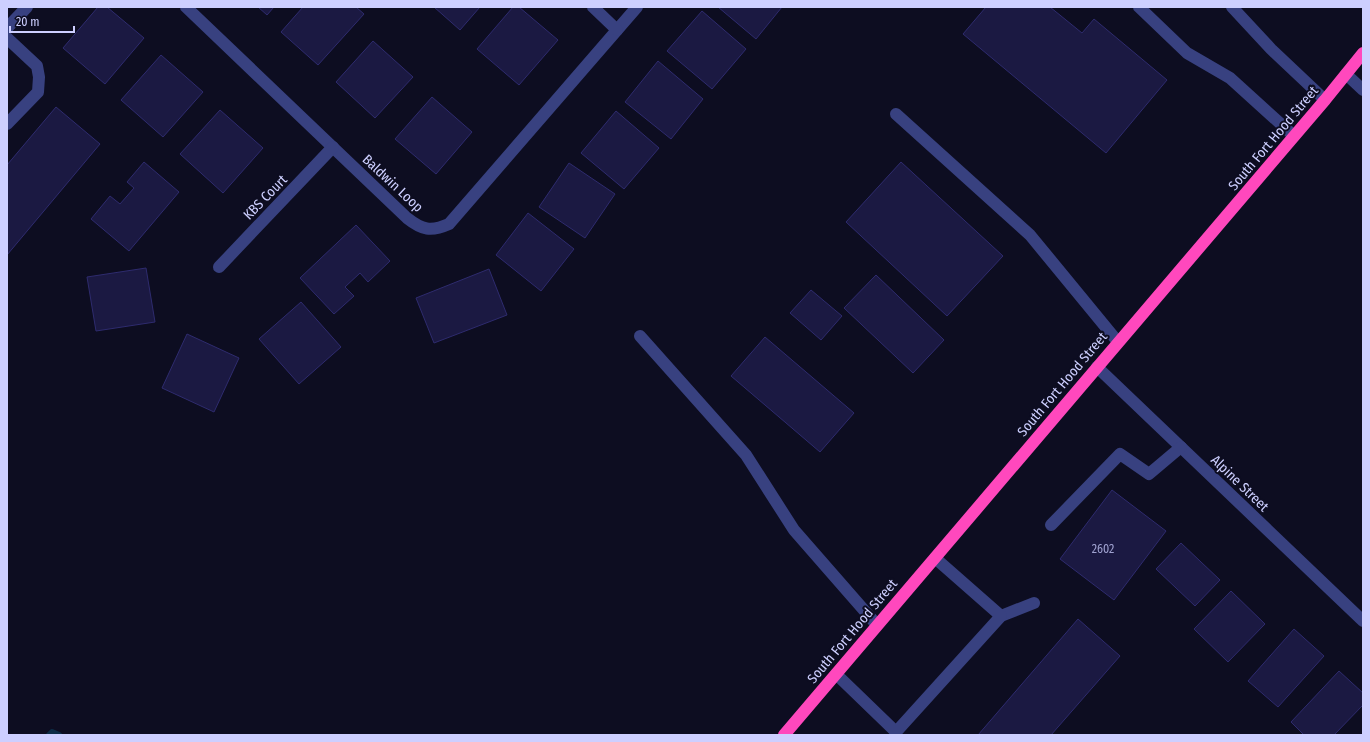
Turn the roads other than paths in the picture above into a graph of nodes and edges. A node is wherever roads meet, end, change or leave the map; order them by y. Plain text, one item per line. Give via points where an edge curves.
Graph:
1 (27, 7) edge
2 (186, 7) edge
3 (593, 7) edge
4 (637, 7) edge
5 (1139, 7) edge
6 (1232, 7) edge
7 (7, 28) edge
8 (618, 30) junction
9 (7, 38) edge
10 (1363, 53) edge
11 (1346, 74) junction
12 (1363, 90) edge
13 (1325, 100) junction
14 (896, 114) dead end
15 (7, 124) edge
16 (1294, 136) junction
17 (333, 148) junction
18 (219, 267) dead end
19 (640, 336) dead end
20 (1118, 342) junction
21 (1097, 367) junction
22 (1181, 448) junction
23 (1051, 525) dead end
24 (935, 558) junction
25 (1034, 603) dead end
26 (1002, 616) junction
27 (1363, 621) edge
28 (877, 625) junction
29 (836, 674) junction
30 (896, 734) edge
31 (784, 735) edge

1 - 7 street
2 - 17 street, Baldwin Loop
3 - 8 street
4 - 8 street, Baldwin Loop
5 - 16 street via 1187,54 1230,78
6 - 13 street via 1271,49
8 - 17 street, Baldwin Loop via 449,224 439,229 417,226
9 - 15 street via 37,66 39,77 38,92
10 - 11 highway, South Fort Hood Street
11 - 12 street
11 - 13 highway, South Fort Hood Street
13 - 16 highway, South Fort Hood Street
14 - 20 street via 1030,235
16 - 20 highway, South Fort Hood Street
17 - 18 street, KBS Court
19 - 28 street via 746,455 794,530
20 - 21 highway, South Fort Hood Street
21 - 22 street, Alpine Street
21 - 24 highway, South Fort Hood Street
22 - 23 street via 1149,474 1120,454
22 - 27 street, Alpine Street
24 - 26 street
24 - 28 highway, South Fort Hood Street
25 - 26 street
26 - 30 street
28 - 29 highway, South Fort Hood Street
29 - 30 street
29 - 31 highway, South Fort Hood Street

